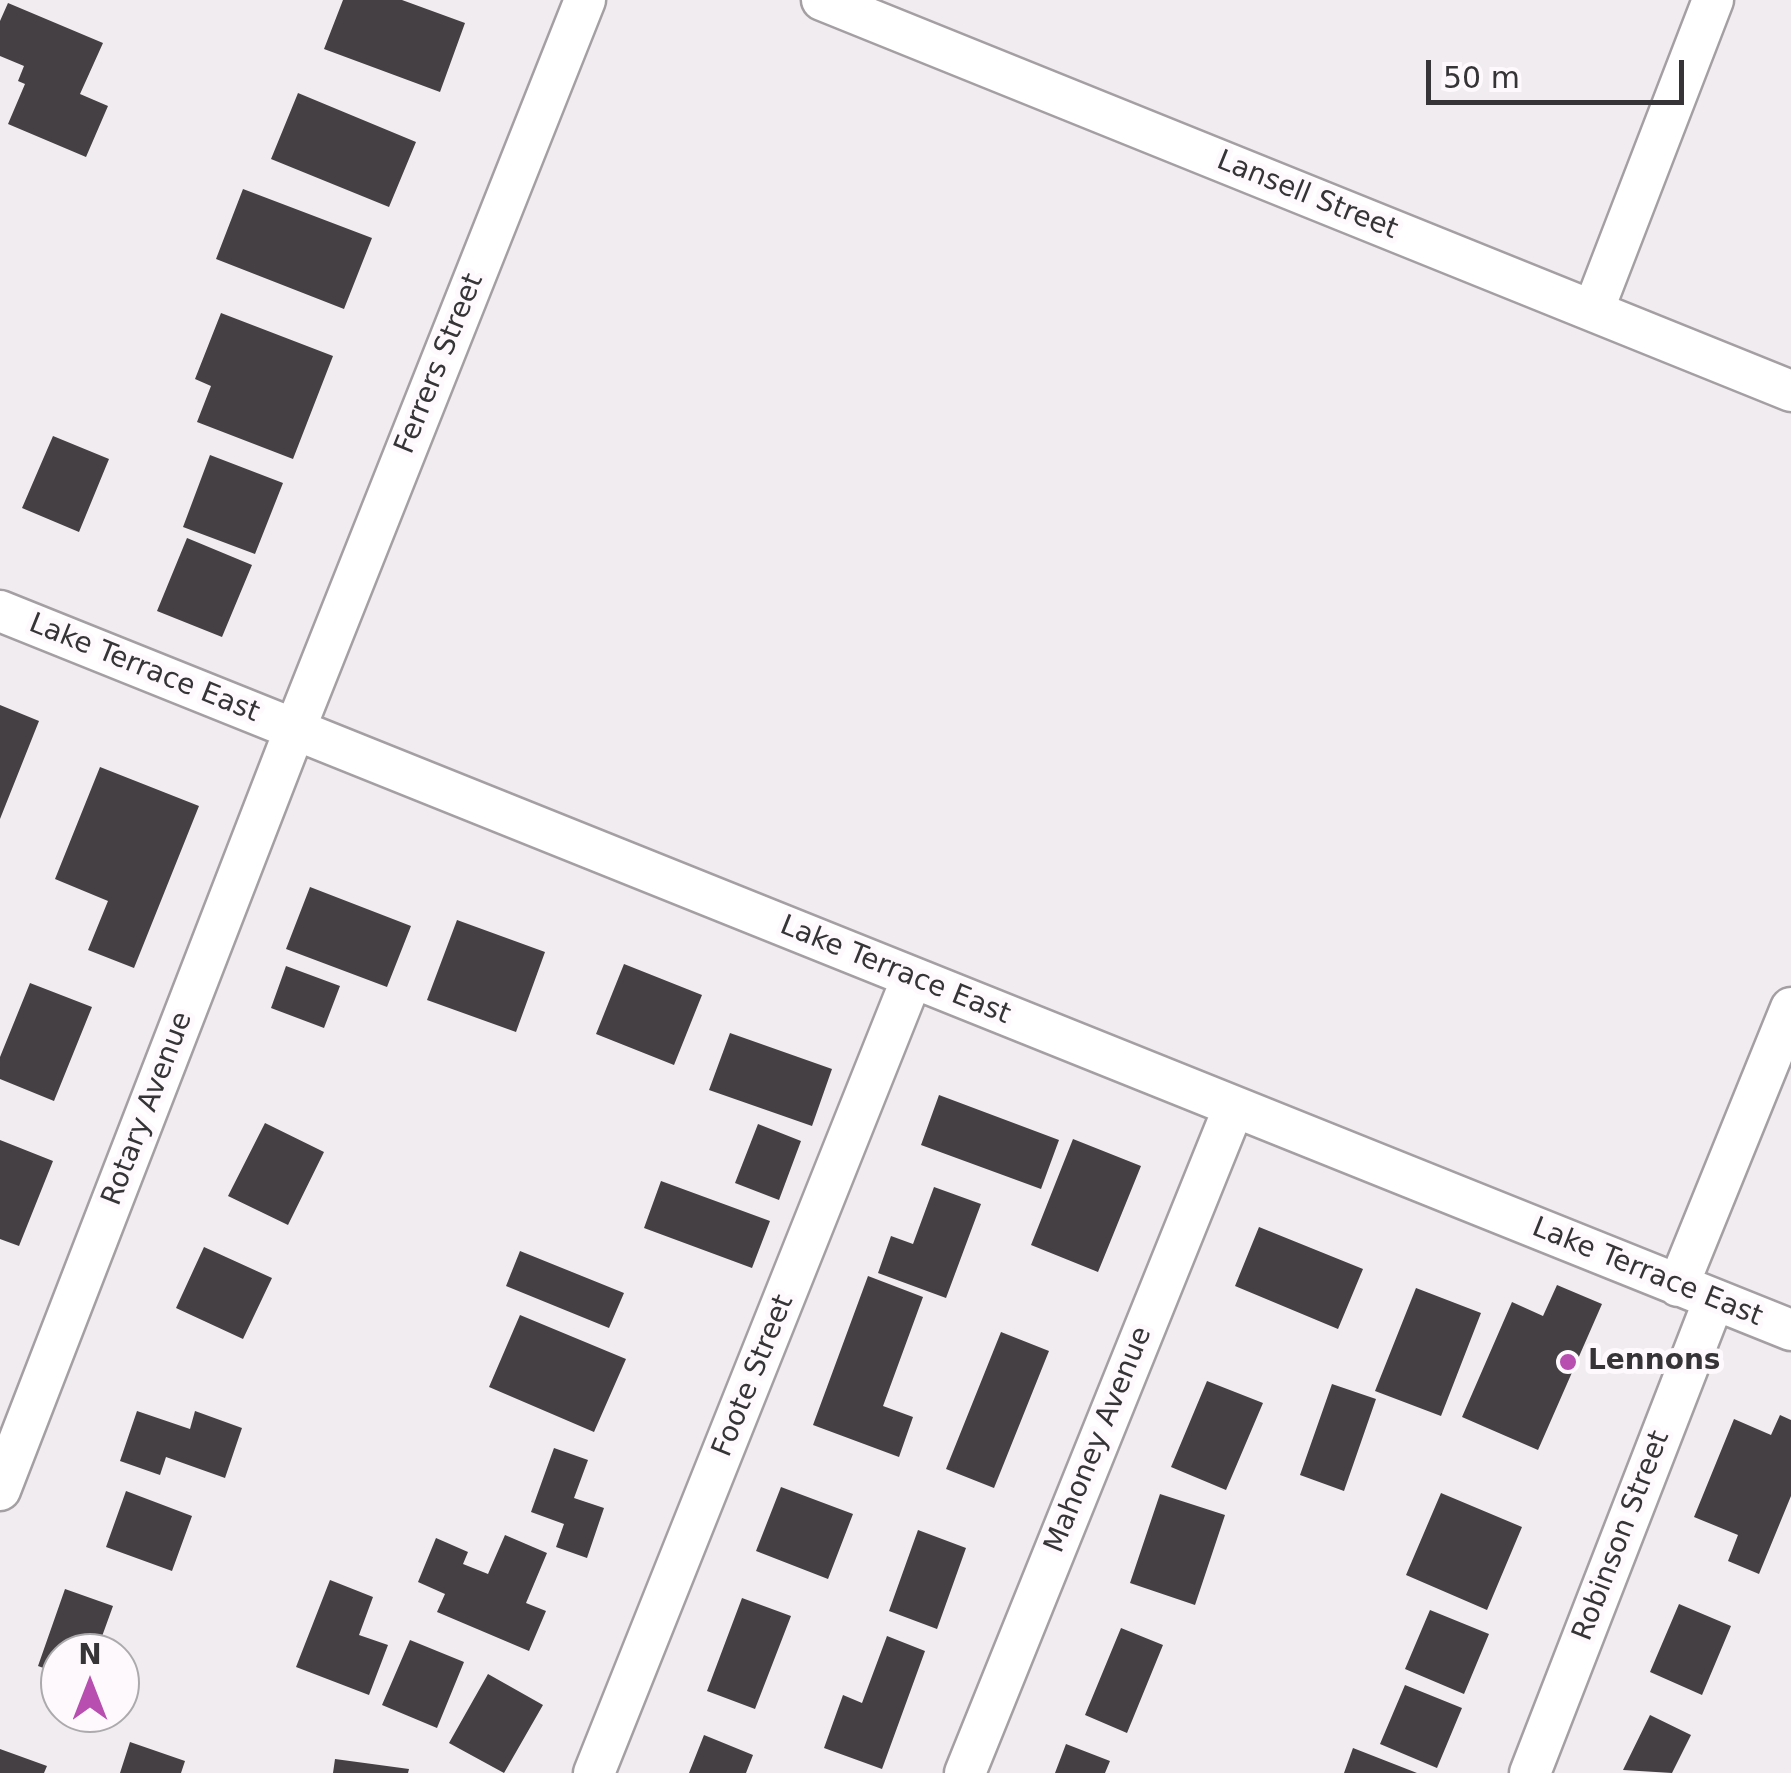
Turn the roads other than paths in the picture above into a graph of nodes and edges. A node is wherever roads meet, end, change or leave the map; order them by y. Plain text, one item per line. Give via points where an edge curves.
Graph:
1 (585, 0) edge
2 (822, 0) edge
3 (1713, 0) edge
4 (1593, 312) junction
5 (1791, 391) edge
6 (0, 612) edge
7 (295, 729) junction
8 (912, 978) junction
9 (1791, 1008) edge
10 (1234, 1107) junction
11 (1696, 1293) junction
12 (1791, 1330) edge
13 (0, 1490) edge
14 (594, 1773) edge
15 (966, 1773) edge
16 (1530, 1773) edge

1 - 7 street, Ferrers Street
2 - 4 street, Lansell Street
3 - 4 street
4 - 5 street, Lansell Street
6 - 7 street, Lake Terrace East
7 - 8 street, Lake Terrace East
7 - 13 street, Rotary Avenue
8 - 10 street, Lake Terrace East
8 - 14 street, Foote Street
9 - 11 street, Robinson Street
10 - 11 street, Lake Terrace East
10 - 15 street, Mahoney Avenue
11 - 12 street, Lake Terrace East
11 - 16 street, Robinson Street

